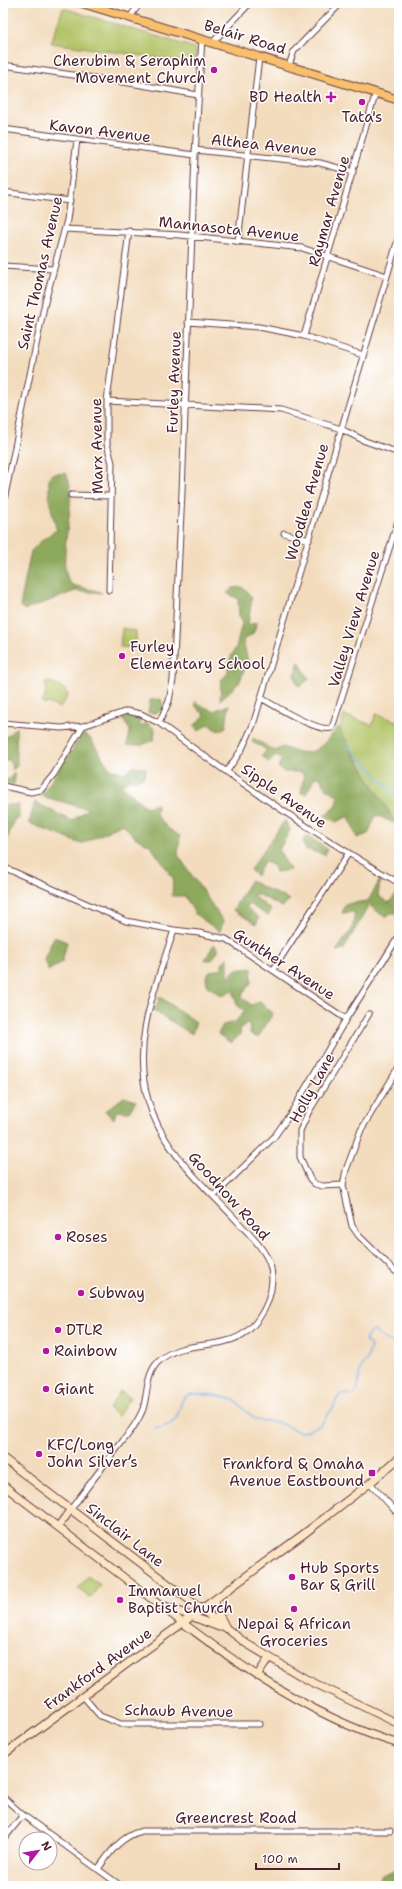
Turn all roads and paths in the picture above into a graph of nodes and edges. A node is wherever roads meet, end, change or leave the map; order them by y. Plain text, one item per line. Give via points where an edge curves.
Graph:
1 (140, 3) edge
2 (250, 3) edge
3 (341, 3) edge
4 (86, 4) edge
5 (130, 17) junction
6 (202, 38) junction
7 (213, 42) junction
8 (259, 58) junction
9 (3, 65) edge
10 (289, 65) junction
11 (376, 92) junction
12 (198, 95) junction
13 (399, 100) edge
14 (3, 129) edge
15 (77, 140) junction
16 (195, 153) junction
17 (248, 156) junction
18 (353, 172) junction
19 (3, 192) edge
20 (70, 201) junction
21 (65, 229) junction
22 (129, 231) junction
23 (399, 236) edge
24 (192, 237) junction
25 (238, 242) junction
26 (328, 257) junction
27 (3, 266) edge
28 (53, 269) junction
29 (387, 276) junction
30 (188, 322) junction
31 (304, 336) junction
32 (363, 354) junction
33 (107, 401) junction
34 (184, 405) junction
35 (341, 430) junction
36 (399, 453) edge
37 (71, 495) dead end
38 (111, 496) junction
39 (3, 505) edge
40 (399, 518) edge
41 (284, 533) dead end
42 (309, 540) junction
43 (109, 590) dead end
44 (261, 698) junction
45 (3, 722) edge
46 (159, 723) junction
47 (83, 726) junction
48 (227, 771) junction
49 (3, 786) edge
50 (348, 854) junction
51 (3, 867) edge
52 (399, 883) edge
53 (174, 930) junction
54 (399, 936) edge
55 (273, 970) junction
56 (369, 1014) dead end
57 (346, 1019) junction
58 (399, 1067) edge
59 (343, 1185) junction
60 (214, 1196) junction
61 (395, 1271) dead end
62 (3, 1458) edge
63 (399, 1458) edge
64 (370, 1483) junction
65 (3, 1485) edge
66 (71, 1509) junction
67 (399, 1515) edge
68 (58, 1527) junction
69 (216, 1599) junction
70 (158, 1603) junction
71 (201, 1610) junction
72 (192, 1616) junction
73 (183, 1623) junction
74 (228, 1630) junction
75 (269, 1658) junction
76 (257, 1676) junction
77 (83, 1696) junction
78 (260, 1724) dead end
79 (399, 1724) edge
80 (399, 1744) edge
81 (3, 1755) edge
82 (3, 1797) edge
83 (23, 1815) junction
84 (390, 1831) dead end
85 (3, 1840) edge
86 (98, 1869) junction
87 (3, 1882) edge
88 (8, 1886) edge
89 (121, 1886) edge

1 - 5 street
2 - 7 street
3 - 10 street via 294,51
4 - 5 main road, Belair Road
5 - 6 main road, Belair Road
6 - 7 main road, Belair Road
6 - 12 street, Furley Avenue
7 - 8 main road, Belair Road
8 - 10 main road, Belair Road
8 - 17 street
9 - 12 street
10 - 11 main road, Belair Road
11 - 13 main road, Belair Road
11 - 18 street, Raymar Avenue
12 - 16 street, Furley Avenue
14 - 15 street, Kavon Avenue
15 - 16 street, Kavon Avenue
15 - 20 street, Saint Thomas Avenue
16 - 17 street, Althea Avenue
16 - 24 street, Furley Avenue
17 - 18 street, Althea Avenue via 320,163
17 - 25 street
18 - 26 street, Raymar Avenue
19 - 20 street
20 - 21 street, Saint Thomas Avenue
21 - 22 street, Mannasota Avenue
21 - 28 street, Saint Thomas Avenue
22 - 24 street, Mannasota Avenue
22 - 33 street, Marx Avenue
23 - 29 street, Woodlea Avenue
24 - 25 street, Mannasota Avenue
24 - 30 street, Furley Avenue
25 - 26 street, Mannasota Avenue via 302,248
26 - 29 street, Mannasota Avenue
26 - 31 street, Raymar Avenue
27 - 28 street
28 - 39 street, Saint Thomas Avenue
29 - 32 street, Woodlea Avenue
30 - 31 street via 259,327
30 - 34 street, Furley Avenue
31 - 32 street
32 - 35 street, Woodlea Avenue
33 - 34 street
33 - 38 street, Marx Avenue via 107,444 112,463
34 - 35 street via 281,410
34 - 46 street, Furley Avenue via 173,680 169,701
35 - 36 street
35 - 42 street, Woodlea Avenue
37 - 38 street
38 - 43 street, Marx Avenue
40 - 44 street, Valley View Avenue via 332,728 324,729 290,716
41 - 42 street
42 - 44 street, Woodlea Avenue
44 - 48 street, Woodlea Avenue via 248,738
45 - 47 street via 61,728
46 - 47 street, Sipple Avenue via 141,714 127,711
46 - 48 street, Sipple Avenue
47 - 49 street via 54,774 41,790 30,792
48 - 50 street, Sipple Avenue
50 - 52 street, Sipple Avenue
50 - 55 street
51 - 53 street, Gunther Avenue via 113,916
53 - 55 street, Gunther Avenue via 226,940
53 - 60 street, Goodnow Road via 145,1022 141,1050 144,1083 151,1111 166,1141
54 - 57 street
55 - 57 street, Gunther Avenue
56 - 59 street, Holly Lane via 308,1113 300,1131 300,1157 310,1179 322,1186
57 - 60 street via 291,1113 274,1137
58 - 59 street via 361,1130
59 - 61 street via 352,1226 358,1236
60 - 66 street, Goodnow Road via 259,1246 269,1262 272,1280 267,1302 251,1328 241,1336 220,1344 178,1350 158,1362 150,1377 138,1420
62 - 66 street, Sinclair Lane
63 - 64 street, Frankford Avenue
64 - 67 street
64 - 69 street, Frankford Avenue
65 - 68 street
66 - 68 street
66 - 71 street, Sinclair Lane
68 - 70 street
69 - 71 street, Frankford Avenue
69 - 74 street via 215,1607
70 - 72 street
70 - 73 street
71 - 72 street, Frankford Avenue
71 - 74 street, Sinclair Lane
72 - 73 street, Frankford Avenue
72 - 74 street
73 - 76 street
73 - 77 street, Frankford Avenue
74 - 75 street, Sinclair Lane
75 - 76 street
75 - 79 street, Sinclair Lane
76 - 80 street via 309,1705
77 - 78 street, Schaub Avenue via 100,1716 121,1724
77 - 81 street, Frankford Avenue
82 - 83 street
83 - 85 street
83 - 86 street
84 - 86 street, Greencrest Road via 142,1831 116,1845
86 - 89 street
87 - 88 street

